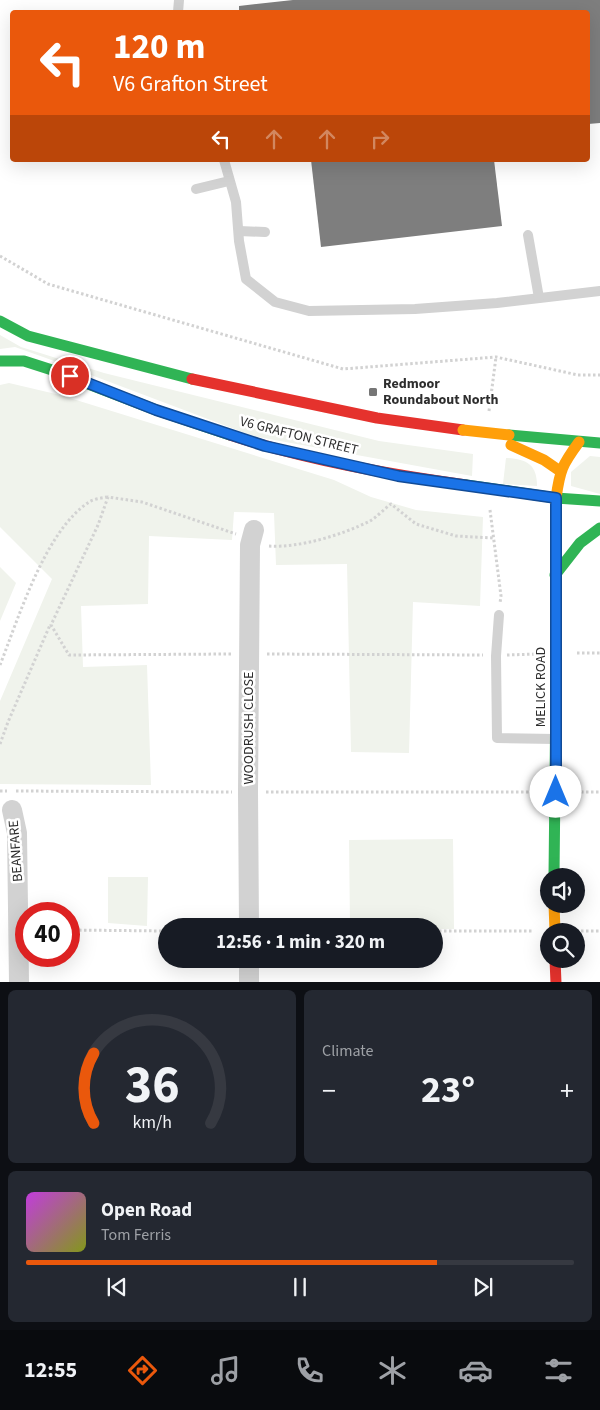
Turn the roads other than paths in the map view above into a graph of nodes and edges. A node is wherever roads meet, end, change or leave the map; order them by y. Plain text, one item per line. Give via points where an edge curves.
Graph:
1 (224, 162) edge
2 (229, 181) junction
3 (196, 189) dead end
4 (239, 231) junction
5 (265, 232) dead end
6 (528, 235) dead end
7 (600, 291) edge
8 (539, 298) junction
9 (0, 321) edge
10 (0, 361) edge
11 (510, 440) junction
12 (592, 441) edge
13 (560, 471) junction
14 (556, 498) junction
15 (600, 501) edge
16 (600, 528) edge
17 (252, 538) road end
18 (555, 575) junction
19 (498, 616) dead end
20 (556, 739) junction
21 (12, 801) road end
22 (554, 868) edge
23 (250, 918) edge
24 (249, 968) edge
25 (555, 968) edge
26 (19, 982) edge
27 (249, 982) edge
28 (556, 982) edge

1 - 2 lane
2 - 3 lane
2 - 4 lane via 236,202
4 - 5 lane
4 - 8 lane via 246,279 275,302 309,311 415,309
6 - 8 lane
7 - 8 lane
9 - 11 main road, bridge via 28,336 206,384
10 - 14 main road, V6 GRAFTON STREET, bridge via 24,361 265,446 398,476
11 - 12 main road
11 - 13 main road
12 - 13 main road via 566,459
13 - 14 main road, MELICK ROAD
14 - 15 main road, V6 GRAFTON STREET
14 - 18 main road, MELICK ROAD
16 - 18 main road via 580,543
17 - 23 street, WOODRUSH CLOSE via 248,792
18 - 20 main road, MELICK ROAD
19 - 20 lane via 497,738
20 - 22 main road, MELICK ROAD
21 - 26 street, BEANFARE via 17,833
24 - 27 street
25 - 28 main road

